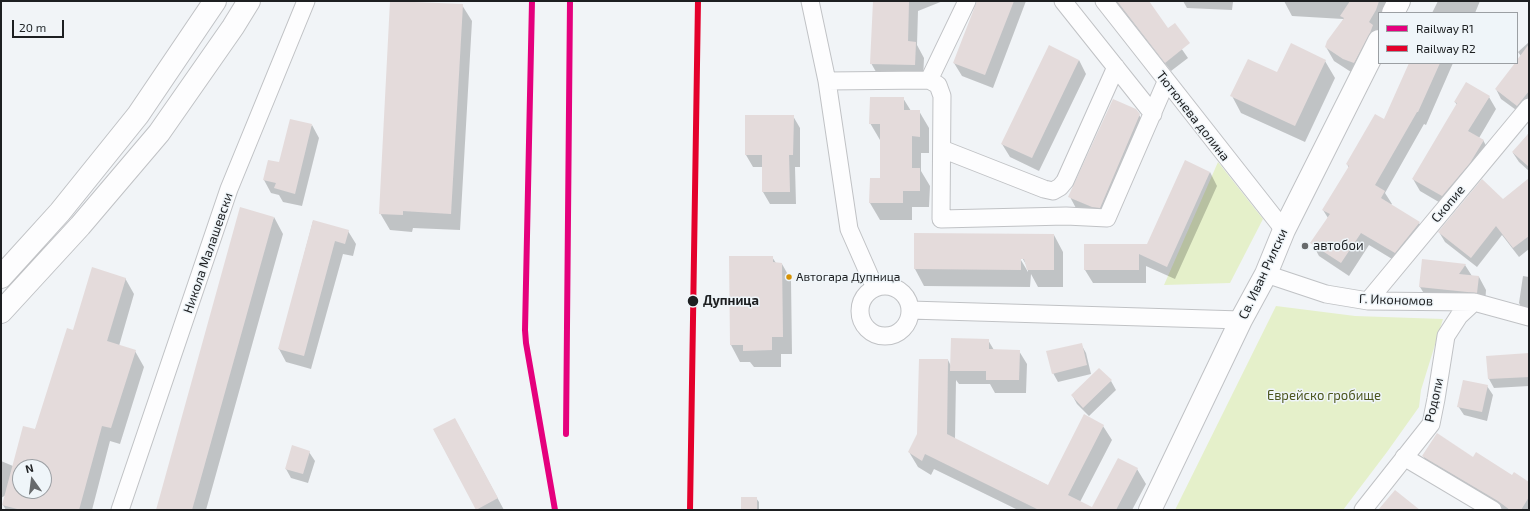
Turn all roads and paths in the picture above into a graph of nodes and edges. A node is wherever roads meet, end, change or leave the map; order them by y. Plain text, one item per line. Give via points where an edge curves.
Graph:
1 (215, 1) edge
2 (249, 1) edge
3 (306, 1) edge
4 (810, 1) edge
5 (967, 1) edge
6 (1063, 1) edge
7 (1104, 1) edge
8 (1399, 1) edge
9 (1394, 12) edge
10 (1378, 43) edge
11 (1116, 67) junction
12 (929, 80) junction
13 (827, 81) junction
14 (1166, 82) junction
15 (1529, 107) edge
16 (1153, 114) junction
17 (942, 149) junction
18 (1284, 230) junction
19 (1266, 274) junction
20 (1, 277) edge
21 (874, 288) junction
22 (1368, 301) junction
23 (1474, 302) junction
24 (910, 310) junction
25 (1, 312) edge
26 (1529, 317) edge
27 (1241, 320) junction
28 (1404, 457) junction
29 (120, 510) edge
30 (1150, 510) edge
31 (1363, 510) edge
32 (1493, 510) edge

1 - 20 main road via 138,115 60,212
2 - 25 main road via 159,133 80,226
3 - 29 street, Никола Малашевски via 229,189
4 - 13 street
5 - 12 street
6 - 11 street
7 - 14 street, Тютюнева долина
8 - 9 main road
10 - 18 main road, Св. Иван Рилски
11 - 16 street
11 - 17 street via 1065,180 1053,191
12 - 13 street
12 - 17 street via 938,85 942,96
13 - 21 street via 850,229
14 - 16 street
14 - 18 street, Тютюнева долина
15 - 22 street, Скопие
16 - 17 street via 1107,218 1066,216 941,219
18 - 19 main road, Св. Иван Рилски
19 - 22 street, Г. Икономов via 1326,294
19 - 27 main road, Св. Иван Рилски
21 - 24 street via 882,286 898,290 904,295
21 - 24 street via 863,300 861,316 863,323 876,334 892,335 899,331 909,318
22 - 23 street, Г. Икономов
23 - 26 street, Г. Икономов
23 - 28 street, Родопи via 1459,316 1446,336 1430,424
24 - 27 street
27 - 30 main road, Св. Иван Рилски
28 - 31 street, Родопи
28 - 32 street

